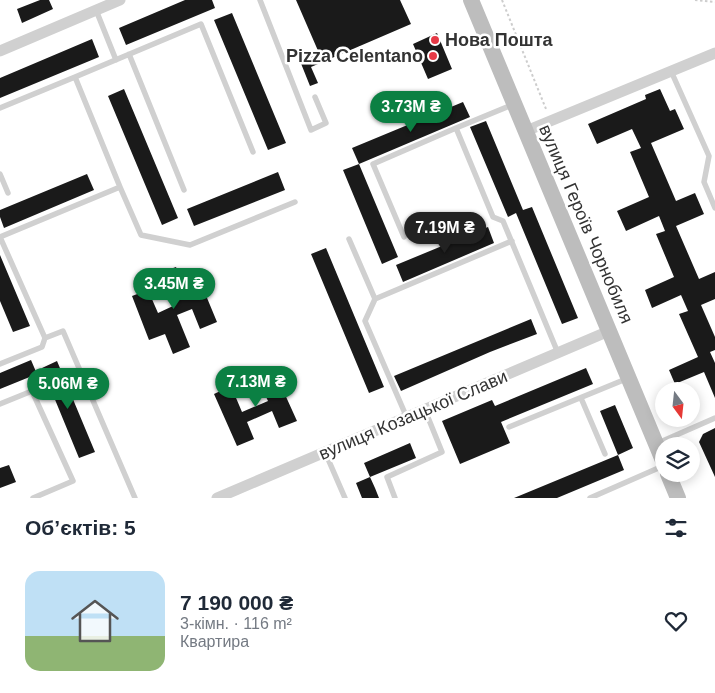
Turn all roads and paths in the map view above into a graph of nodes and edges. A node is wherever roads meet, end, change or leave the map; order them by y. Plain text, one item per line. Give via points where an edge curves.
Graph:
1 (120, 0) edge
2 (260, 0) edge
3 (471, 0) edge
4 (502, 0) edge
5 (695, 0) edge
6 (715, 2) edge
7 (96, 10) junction
8 (0, 50) edge
9 (715, 53) edge
10 (129, 54) junction
11 (116, 60) junction
12 (671, 71) junction
13 (75, 77) junction
14 (315, 98) dead end
15 (514, 104) junction
16 (0, 108) edge
17 (546, 109) dead end
18 (456, 128) junction
19 (526, 131) junction
20 (253, 152) dead end
21 (0, 174) edge
22 (120, 187) junction
23 (184, 190) dead end
24 (8, 193) dead end
25 (295, 202) dead end
26 (715, 208) edge
27 (404, 237) dead end
28 (349, 239) dead end
29 (512, 241) junction
30 (376, 299) junction
31 (609, 331) junction
32 (45, 338) junction
33 (558, 353) junction
34 (0, 364) edge
35 (628, 378) junction
36 (581, 398) junction
37 (0, 404) edge
38 (425, 410) junction
39 (407, 418) junction
40 (715, 418) edge
41 (509, 427) dead end
42 (672, 437) edge
43 (655, 442) edge
44 (325, 452) junction
45 (605, 454) dead end
46 (655, 468) edge
47 (671, 482) edge
48 (33, 498) edge
49 (135, 498) edge
50 (217, 498) edge
51 (345, 498) edge
52 (395, 498) edge
53 (590, 498) edge
54 (678, 498) edge

1 - 7 street
2 - 14 lane via 311,130 326,123
3 - 15 street, вулиця Героїв Чорнобиля
4 - 17 path
5 - 6 path
7 - 8 street
7 - 11 lane
9 - 12 street
10 - 11 lane
10 - 20 lane via 201,24
10 - 23 lane
11 - 13 lane
12 - 19 street
12 - 26 lane via 709,156 704,182
13 - 16 lane
13 - 22 lane
15 - 18 lane
15 - 19 street, вулиця Героїв Чорнобиля
18 - 27 lane via 372,164
18 - 29 lane via 493,217 504,221
19 - 31 street, вулиця Героїв Чорнобиля
21 - 24 lane
22 - 25 lane via 141,235 190,244
22 - 32 lane via 0,237
28 - 30 lane
29 - 30 lane
29 - 33 lane
30 - 39 lane via 365,321
31 - 33 street, вулиця Козацької Слави
31 - 35 street, вулиця Героїв Чорнобиля
32 - 34 lane via 42,347
32 - 49 lane via 63,331
33 - 38 street, вулиця Козацької Слави
35 - 36 lane
35 - 43 street, вулиця Героїв Чорнобиля
36 - 41 lane
36 - 45 lane
37 - 48 lane via 32,391 73,481
38 - 39 street, вулиця Козацької Слави
38 - 52 lane via 442,452 387,477
39 - 44 street, вулиця Козацької Слави
40 - 42 lane
44 - 50 street, вулиця Козацької Слави
44 - 51 lane
46 - 53 lane
47 - 54 street

